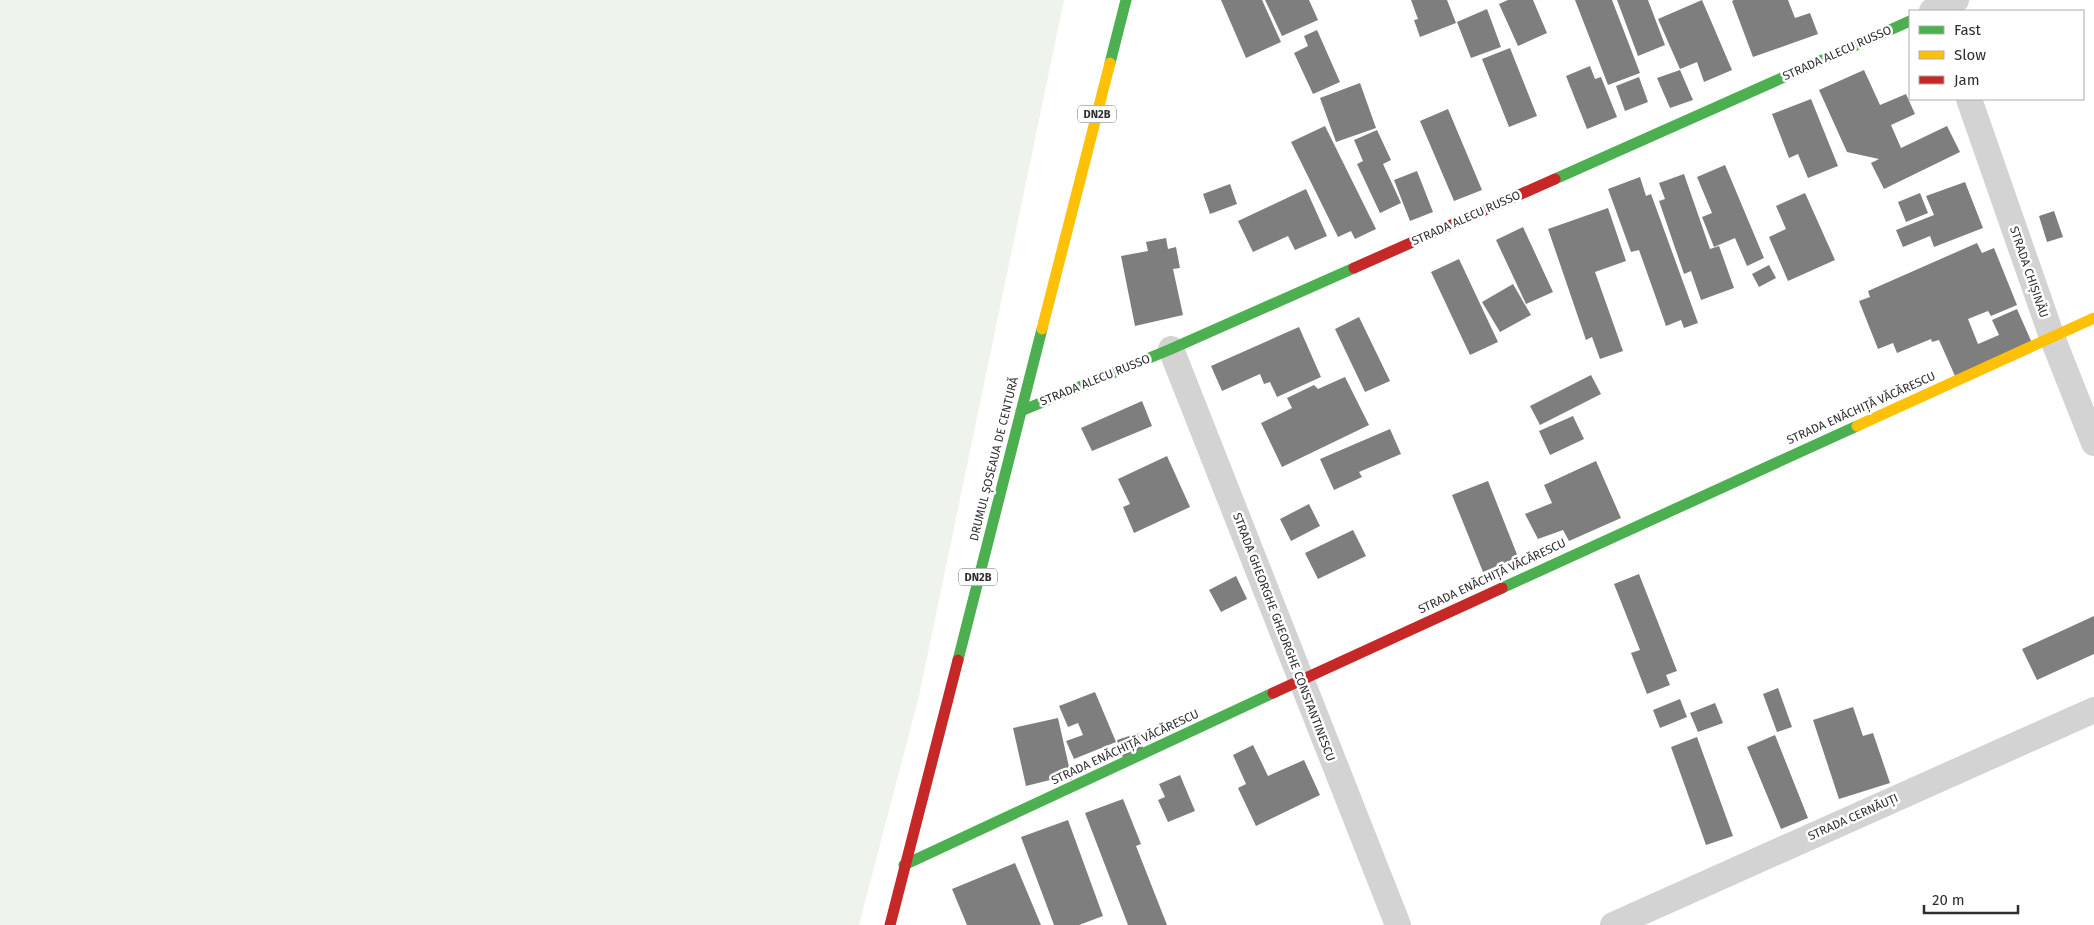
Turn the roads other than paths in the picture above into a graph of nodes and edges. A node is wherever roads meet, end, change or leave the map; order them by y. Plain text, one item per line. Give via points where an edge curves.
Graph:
1 (1126, 0) edge
2 (1909, 21) edge
3 (1969, 100) edge
4 (2094, 318) edge
5 (2052, 337) junction
6 (1171, 349) junction
7 (1021, 410) junction
8 (2094, 443) edge
9 (1300, 680) junction
10 (2094, 710) edge
11 (904, 866) junction
12 (890, 925) edge
13 (1398, 925) edge
14 (1613, 925) edge

1 - 7 main road, DRUMUL ȘOSEAUA DE CENTURĂ / DN2B
2 - 6 main road, STRADA ALECU RUSSO
3 - 5 street, STRADA CHIȘINĂU
4 - 5 main road, STRADA ENĂCHIȚĂ VĂCĂRESCU
5 - 8 street, STRADA CHIȘINĂU
5 - 9 main road, STRADA ENĂCHIȚĂ VĂCĂRESCU
6 - 7 main road, STRADA ALECU RUSSO
6 - 9 street, STRADA GHEORGHE GHEORGHE CONSTANTINESCU
7 - 11 main road, DRUMUL ȘOSEAUA DE CENTURĂ / DN2B
9 - 11 main road, STRADA ENĂCHIȚĂ VĂCĂRESCU
9 - 13 street, STRADA GHEORGHE GHEORGHE CONSTANTINESCU
10 - 14 street, STRADA CERNĂUȚI
11 - 12 main road, DRUMUL ȘOSEAUA DE CENTURĂ / DN2B

